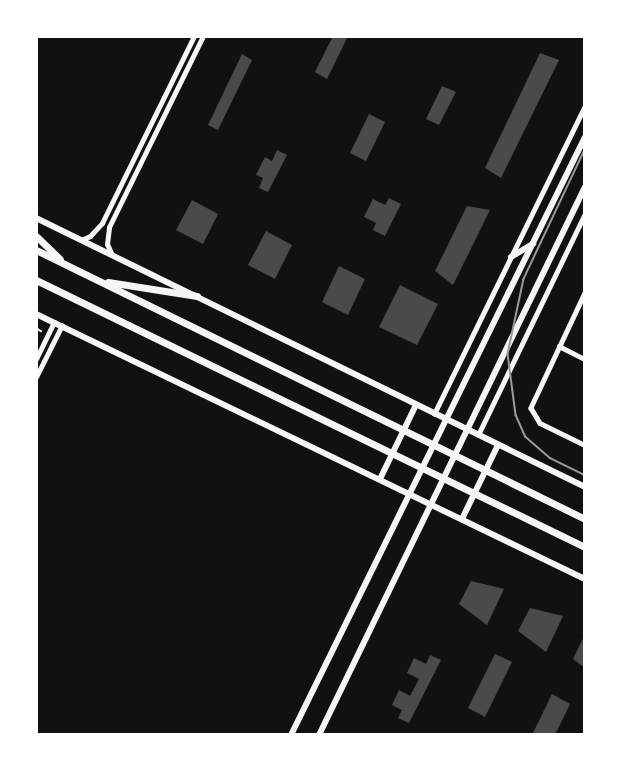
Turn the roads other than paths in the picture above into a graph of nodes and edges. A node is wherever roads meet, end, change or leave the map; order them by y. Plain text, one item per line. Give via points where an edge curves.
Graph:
1 (194, 36) edge
2 (203, 36) edge
3 (585, 106) edge
4 (585, 137) edge
5 (585, 187) edge
6 (582, 200) edge
7 (585, 214) edge
8 (36, 218) edge
9 (36, 236) edge
10 (81, 240) junction
11 (533, 244) junction
12 (36, 250) edge
13 (112, 255) junction
14 (511, 257) junction
15 (67, 265) junction
16 (36, 280) edge
17 (101, 281) junction
18 (585, 293) edge
19 (197, 296) junction
20 (36, 314) edge
21 (54, 322) junction
22 (62, 325) junction
23 (559, 346) junction
24 (36, 359) edge
25 (585, 359) edge
26 (36, 377) edge
27 (416, 405) junction
28 (434, 414) junction
29 (447, 420) junction
30 (467, 430) junction
31 (478, 435) junction
32 (498, 445) junction
33 (585, 446) edge
34 (380, 479) junction
35 (585, 487) edge
36 (408, 493) junction
37 (432, 504) junction
38 (462, 519) junction
39 (585, 519) edge
40 (585, 547) edge
41 (585, 579) edge
42 (291, 735) edge
43 (319, 735) edge

1 - 10 street via 102,223
2 - 13 street via 109,227 107,244
3 - 14 street
4 - 11 main road
5 - 6 main road
6 - 30 main road
7 - 31 street
8 - 10 main road
9 - 15 highway
10 - 13 main road
11 - 14 main road
11 - 29 main road
12 - 15 highway
13 - 19 main road
14 - 28 street
15 - 17 highway
16 - 40 highway
17 - 19 highway
17 - 39 highway
18 - 23 street
19 - 27 main road
20 - 21 main road
21 - 22 main road
21 - 24 street
22 - 26 street
22 - 34 main road
23 - 25 street
23 - 33 street via 531,408 540,423
27 - 28 main road
27 - 34 main road
28 - 29 main road
29 - 30 main road
29 - 36 main road
30 - 31 main road
30 - 37 main road
31 - 32 main road
32 - 35 main road
32 - 38 main road
34 - 36 main road
36 - 37 main road
36 - 42 main road
37 - 38 main road
37 - 43 main road
38 - 41 main road

